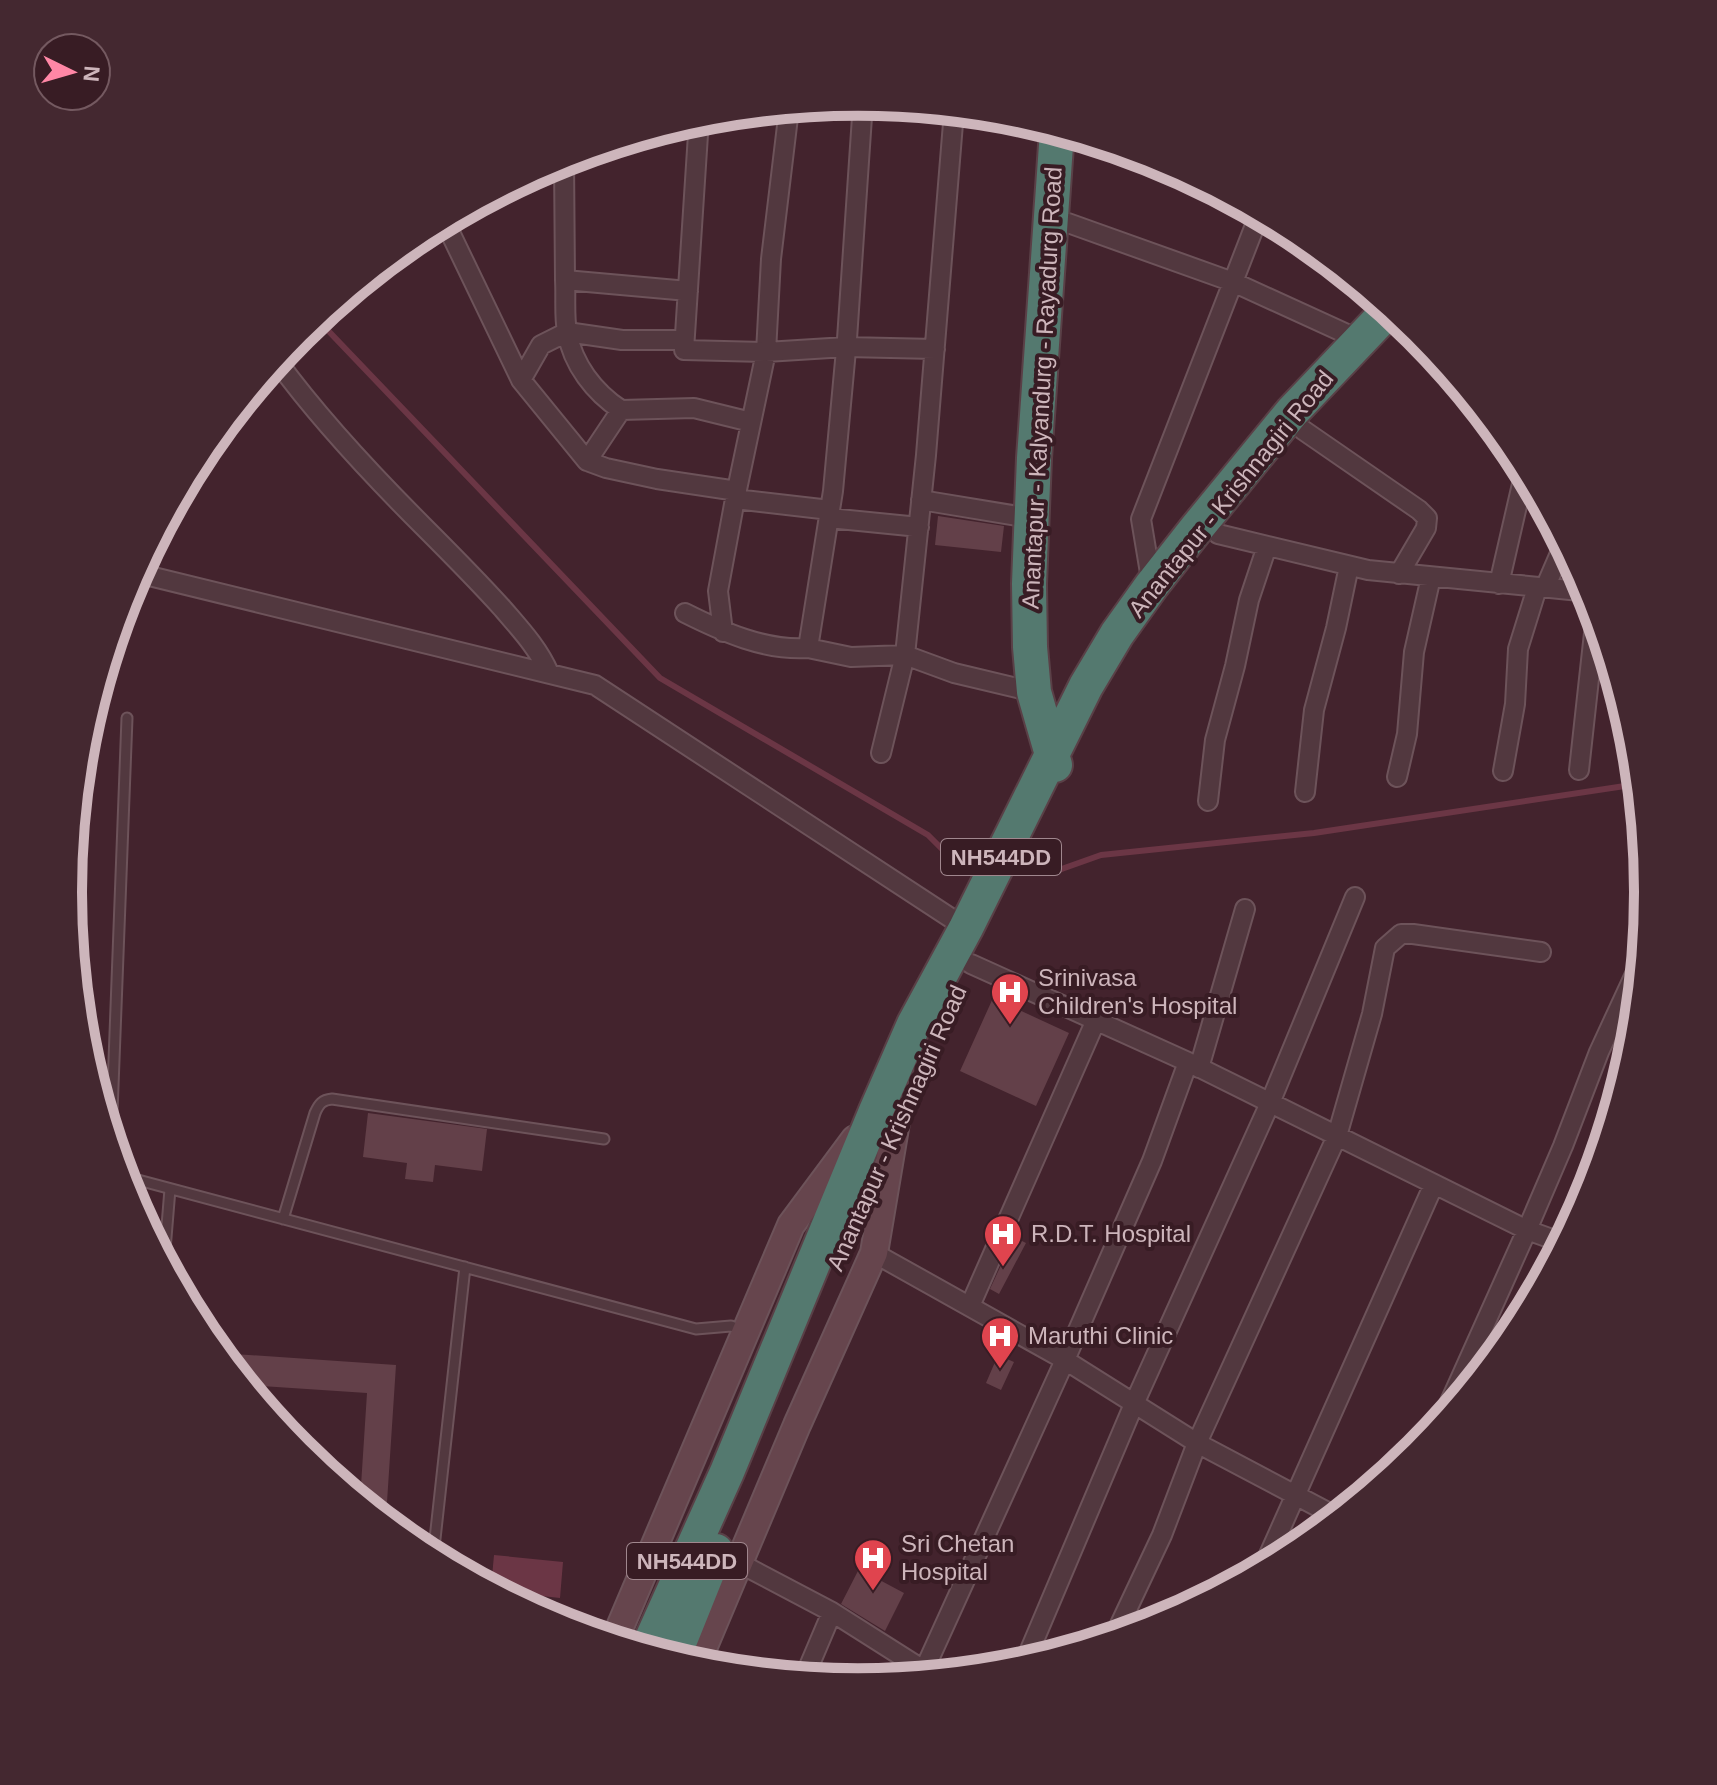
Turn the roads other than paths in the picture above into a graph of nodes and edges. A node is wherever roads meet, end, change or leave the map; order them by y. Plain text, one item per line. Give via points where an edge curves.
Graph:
1 (862, 116) edge
2 (788, 120) edge
3 (953, 122) edge
4 (698, 133) edge
5 (1056, 141) edge
6 (1073, 146) edge
7 (564, 174) edge
8 (1068, 223) junction
9 (1255, 225) edge
10 (450, 233) edge
11 (565, 280) junction
12 (1233, 282) junction
13 (688, 291) junction
14 (1381, 319) edge
15 (567, 332) junction
16 (1395, 332) edge
17 (684, 340) junction
18 (1360, 340) junction
19 (846, 347) junction
20 (935, 349) junction
21 (766, 352) junction
22 (284, 371) edge
23 (521, 380) junction
24 (621, 410) junction
25 (751, 422) junction
26 (1303, 430) junction
27 (587, 461) junction
28 (1521, 488) edge
29 (736, 495) junction
30 (921, 500) junction
31 (829, 514) junction
32 (1030, 518) junction
33 (919, 527) junction
34 (1218, 534) junction
35 (1267, 546) junction
36 (1558, 556) edge
37 (1349, 566) junction
38 (1399, 574) junction
39 (150, 576) edge
40 (1431, 577) junction
41 (1499, 584) junction
42 (1152, 585) junction
43 (1541, 588) junction
44 (1574, 591) edge
45 (685, 613) dead end
46 (723, 632) junction
47 (1593, 641) edge
48 (808, 648) junction
49 (905, 655) junction
50 (549, 673) junction
51 (1034, 692) junction
52 (1084, 712) junction
53 (127, 718) dead end
54 (881, 753) dead end
55 (1056, 769) junction
56 (1579, 770) dead end
57 (1503, 771) dead end
58 (1397, 777) dead end
59 (1305, 792) dead end
60 (1208, 801) dead end
61 (1355, 897) dead end
62 (1245, 909) dead end
63 (966, 928) junction
64 (1541, 952) dead end
65 (971, 964) junction
66 (1629, 988) edge
67 (1096, 1020) junction
68 (1193, 1065) junction
69 (1270, 1103) junction
70 (112, 1107) edge
71 (886, 1116) junction
72 (1337, 1136) junction
73 (604, 1139) dead end
74 (137, 1180) edge
75 (1434, 1184) junction
76 (170, 1189) junction
77 (283, 1219) junction
78 (1527, 1230) junction
79 (1553, 1239) edge
80 (166, 1243) edge
81 (874, 1253) junction
82 (465, 1267) junction
83 (970, 1306) junction
84 (746, 1331) junction
85 (1065, 1360) junction
86 (1457, 1386) edge
87 (1134, 1404) junction
88 (1197, 1443) junction
89 (735, 1477) junction
90 (1295, 1495) junction
91 (1327, 1512) edge
92 (435, 1543) edge
93 (1271, 1550) edge
94 (739, 1563) junction
95 (832, 1612) junction
96 (1120, 1623) edge
97 (618, 1631) edge
98 (652, 1641) edge
99 (677, 1647) edge
100 (1030, 1649) edge
101 (701, 1653) edge
102 (930, 1665) edge
103 (915, 1666) edge
104 (809, 1667) edge

1 - 19 street
2 - 21 street
3 - 20 street
4 - 13 street
5 - 32 highway, Anantapur - Kalyandurg - Rayadurg Road
6 - 8 highway, Anantapur - Kalyandurg - Rayadurg Road
7 - 11 street
8 - 12 street
8 - 52 highway, Anantapur - Kalyandurg - Rayadurg Road via 1047,521 1047,652 1055,683
9 - 12 street
10 - 23 street
11 - 13 street
11 - 15 street
12 - 18 street
12 - 42 street via 1141,519
13 - 17 street
14 - 18 highway, Anantapur - Krishnagiri Road / NH544DD
15 - 17 street via 622,340
15 - 23 street via 541,345
15 - 24 street via 592,386
16 - 26 highway, Anantapur - Krishnagiri Road / NH544DD
17 - 21 street via 684,350
18 - 42 highway, Anantapur - Krishnagiri Road / NH544DD via 1292,412
19 - 20 street
19 - 21 street
19 - 31 street
20 - 30 street
21 - 25 street
22 - 50 street via 529,639
23 - 27 street
24 - 25 street via 694,408
24 - 27 street
25 - 29 street
26 - 34 highway, Anantapur - Krishnagiri Road / NH544DD
26 - 38 street via 1427,518
27 - 29 street
28 - 41 street
29 - 31 street
29 - 46 street via 718,591
30 - 32 street
30 - 33 street
31 - 33 street
31 - 48 street
32 - 51 highway, Anantapur - Kalyandurg - Rayadurg Road
33 - 49 street
34 - 35 street
34 - 52 highway, Anantapur - Krishnagiri Road / NH544DD
35 - 37 street
35 - 60 street via 1215,740
36 - 43 street
37 - 38 street
37 - 59 street via 1314,710
38 - 40 street
39 - 50 street
40 - 41 street
40 - 58 street via 1414,652 1407,734
41 - 43 street
42 - 52 highway, Anantapur - Krishnagiri Road / NH544DD via 1117,634
43 - 44 street
43 - 57 street via 1518,649
45 - 46 street
46 - 48 street
47 - 56 street
48 - 49 street via 851,657
49 - 51 street
49 - 54 street
50 - 63 street via 595,685
51 - 55 highway, Anantapur - Kalyandurg - Rayadurg Road
52 - 55 highway, Anantapur - Krishnagiri Road / NH544DD
53 - 70 lane
55 - 63 highway, Anantapur - Krishnagiri Road / NH544DD
55 - 65 highway, Anantapur - Krishnagiri Road / NH544DD via 1001,907
61 - 69 street
62 - 68 street
63 - 71 highway, Anantapur - Krishnagiri Road / NH544DD via 914,1024
64 - 72 street via 1413,934 1401,934 1385,948
65 - 67 street
65 - 71 highway, Anantapur - Krishnagiri Road / NH544DD
66 - 78 street
67 - 68 street
67 - 83 street
68 - 69 street
68 - 85 street
69 - 72 street
69 - 87 street
71 - 81 street
71 - 84 street via 791,1225
71 - 89 highway, Anantapur - Krishnagiri Road / NH544DD via 849,1239
72 - 75 street
72 - 88 street
73 - 77 lane via 325,1100 315,1113
74 - 76 lane
75 - 78 street
75 - 90 street
76 - 77 lane
76 - 80 lane
77 - 82 lane
78 - 79 street
78 - 86 street
81 - 83 street
81 - 94 street
82 - 84 lane via 696,1329 731,1326
82 - 92 lane
83 - 85 street
84 - 97 street
85 - 87 street
85 - 102 street
87 - 88 street
87 - 100 street
88 - 90 street
88 - 96 street
89 - 98 highway, NH544DD
89 - 99 highway, Anantapur - Krishnagiri Road / NH544DD
90 - 91 street
90 - 93 street
94 - 95 street
94 - 101 street
95 - 103 street
95 - 104 street

